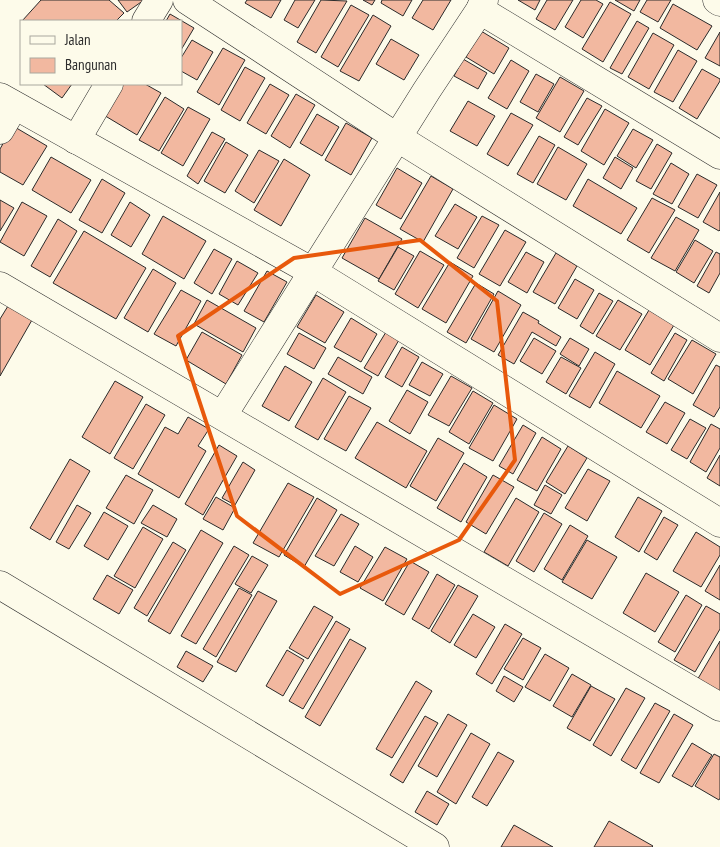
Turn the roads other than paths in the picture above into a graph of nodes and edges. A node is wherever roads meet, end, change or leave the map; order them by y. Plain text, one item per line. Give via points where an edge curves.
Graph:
1 (159, 0) edge
2 (186, 0) edge
3 (717, 0) edge
4 (720, 2) edge
5 (482, 5) edge
6 (147, 20) edge
7 (109, 85) edge
8 (7, 101) edge
9 (0, 130) edge
10 (398, 138) junction
11 (76, 140) junction
12 (720, 155) edge
13 (314, 272) junction
14 (0, 286) edge
15 (720, 338) edge
16 (223, 415) junction
17 (720, 523) edge
18 (0, 585) edge
19 (720, 707) edge
20 (435, 847) edge

1 - 6 street
2 - 10 street
3 - 4 street
5 - 10 street
5 - 12 street
7 - 11 street
8 - 9 street
8 - 11 street
10 - 13 street
10 - 15 street
11 - 13 street
13 - 16 street
13 - 17 street
14 - 16 street
16 - 19 street
18 - 20 street

